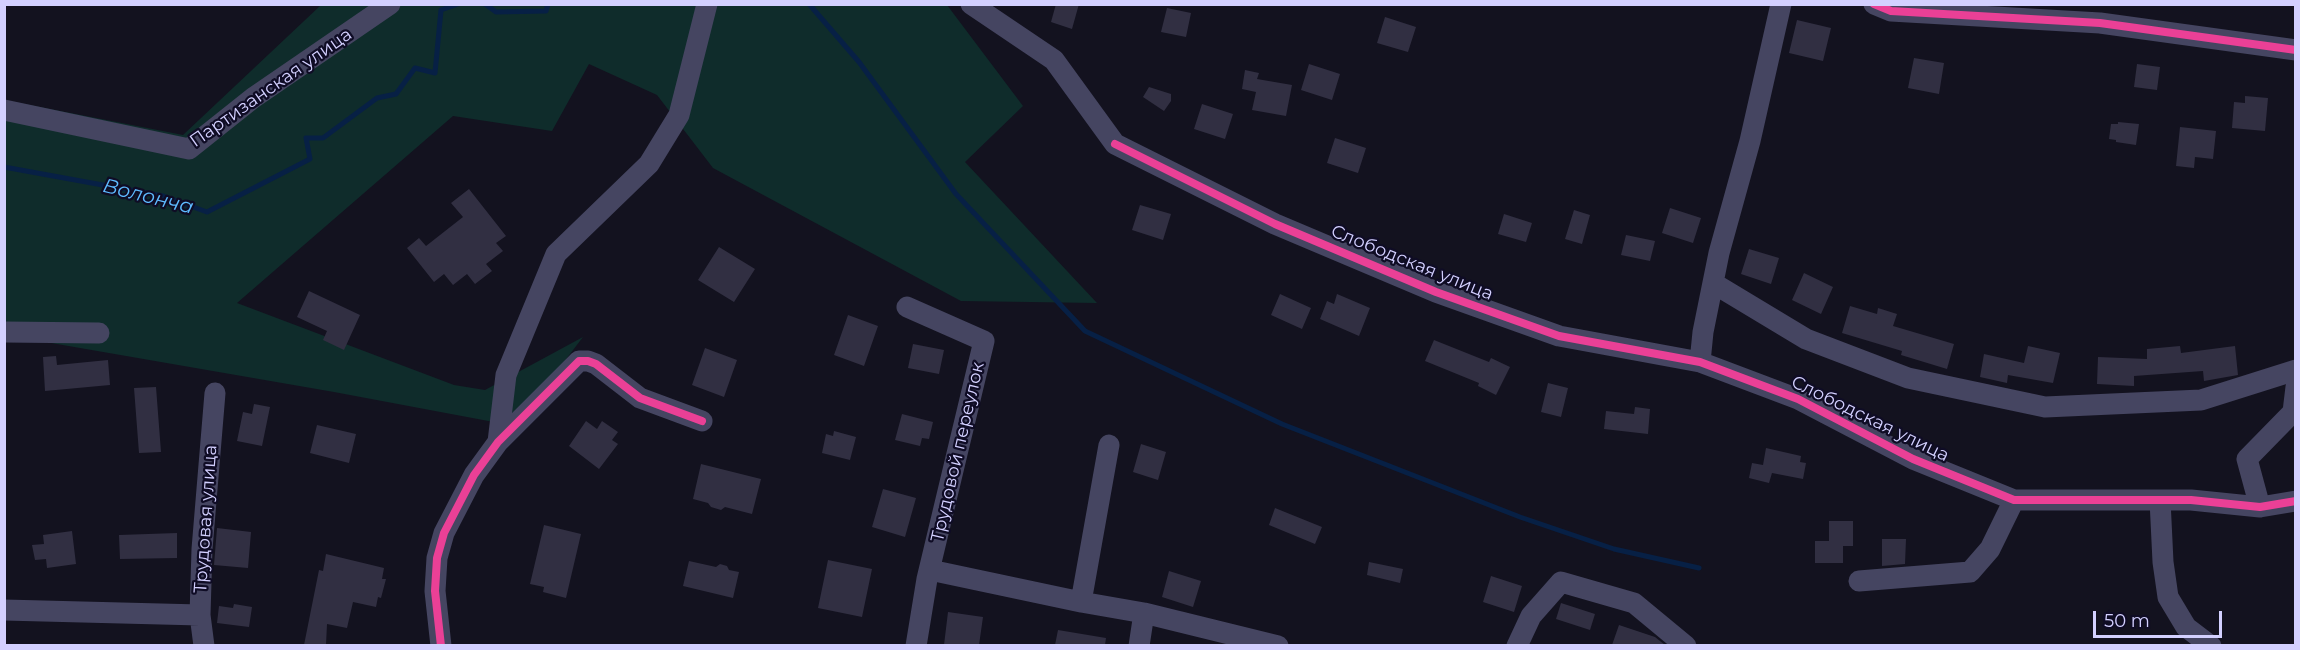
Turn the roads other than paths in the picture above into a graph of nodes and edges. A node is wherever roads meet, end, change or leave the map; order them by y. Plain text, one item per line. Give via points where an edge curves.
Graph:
1 (390, 4) edge
2 (707, 4) edge
3 (971, 4) edge
4 (1781, 4) edge
5 (1874, 4) edge
6 (2295, 50) edge
7 (4, 110) edge
8 (1713, 283) junction
9 (907, 307) dead end
10 (4, 332) edge
11 (99, 333) dead end
12 (1700, 362) junction
13 (2295, 369) edge
14 (2295, 387) edge
15 (214, 393) dead end
16 (702, 421) dead end
17 (498, 442) junction
18 (1109, 445) dead end
19 (2014, 500) junction
20 (2160, 500) junction
21 (2295, 501) edge
22 (2260, 507) junction
23 (930, 570) junction
24 (1859, 581) dead end
25 (1081, 602) junction
26 (4, 610) edge
27 (1144, 614) junction
28 (200, 615) junction
29 (204, 645) edge
30 (441, 645) edge
31 (916, 645) edge
32 (1139, 645) edge
33 (1278, 645) edge
34 (1517, 645) edge
35 (1686, 645) edge
36 (2211, 645) edge

1 - 7 street, Партизанская улица via 253,98 189,149
2 - 17 street via 679,115 649,164 556,254 506,375
3 - 12 street, Слободская улица via 1054,60 1115,144 1275,224 1436,291 1558,336
4 - 8 street
5 - 6 street via 1891,11 2100,23
8 - 12 street
8 - 13 street via 1806,339 1908,378 2045,407 2201,400
9 - 23 street, Трудовой переулок via 984,341
10 - 11 street
12 - 19 street, Слободская улица via 1798,399 1913,459
14 - 22 street via 2293,412 2247,459
15 - 28 street, Трудовая улица
16 - 17 street via 640,398 596,364 579,361
17 - 30 street via 474,475 444,533 437,558 435,591
18 - 25 street
19 - 20 street, Слободская улица
19 - 24 street via 1990,549 1970,572
20 - 22 street, Слободская улица
20 - 36 street via 2168,597 2186,627
21 - 22 street, Слободская улица
23 - 25 street
23 - 31 street, Трудовой переулок
25 - 27 street
26 - 28 street
27 - 32 street
27 - 33 street
28 - 29 street, Трудовая улица
34 - 35 street via 1531,616 1561,582 1634,603

